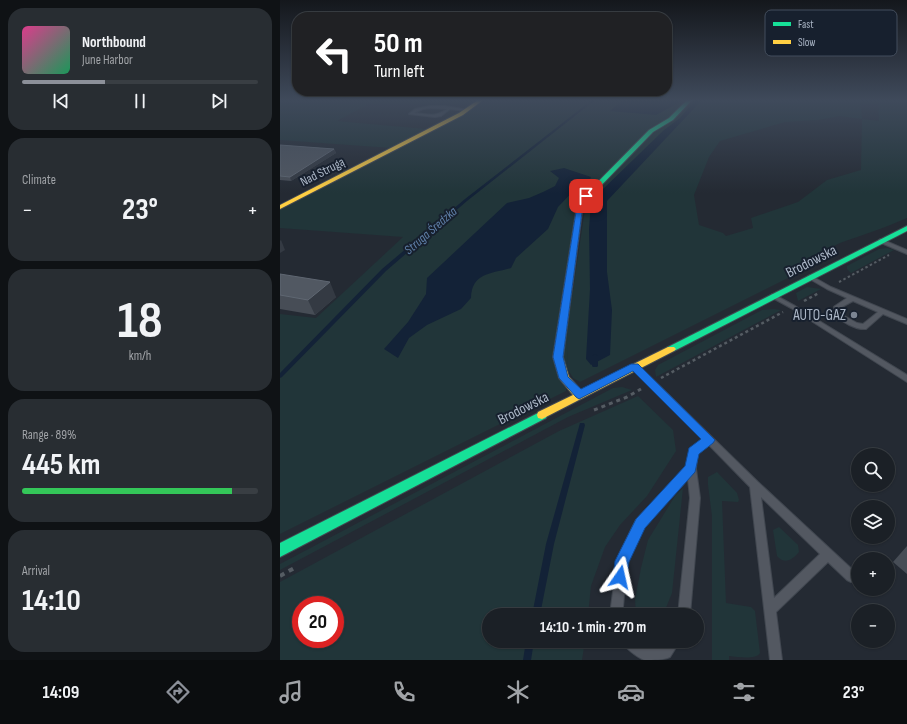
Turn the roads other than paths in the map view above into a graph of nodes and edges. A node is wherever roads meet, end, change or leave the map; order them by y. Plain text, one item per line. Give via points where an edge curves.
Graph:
1 (426, 131) edge
2 (652, 131) edge
3 (280, 207) edge
4 (907, 228) edge
5 (881, 241) junction
6 (907, 252) edge
7 (810, 277) junction
8 (773, 296) junction
9 (853, 298) junction
10 (884, 311) junction
11 (907, 322) edge
12 (634, 367) junction
13 (907, 379) edge
14 (576, 396) junction
15 (709, 440) junction
16 (691, 469) junction
17 (755, 485) junction
18 (280, 550) edge
19 (828, 554) junction
20 (851, 576) dead end
21 (617, 608) edge
22 (685, 608) edge
23 (770, 610) junction
24 (638, 648) edge
25 (669, 648) edge
26 (776, 660) edge

1 - 3 street, Nad Strugą
2 - 14 street via 586,196 579,212 558,357 564,378
4 - 5 street, Brodowska
5 - 6 lane
5 - 7 street, Brodowska
7 - 8 street, Brodowska
7 - 9 lane
8 - 12 street, Brodowska
8 - 13 lane
9 - 10 lane
9 - 10 lane via 837,307 837,311 838,315 855,325 864,327
10 - 11 lane
12 - 14 street, Brodowska
12 - 15 lane
14 - 18 street, Brodowska
15 - 16 lane via 693,452
15 - 17 lane
16 - 21 lane via 640,523 622,561
16 - 22 lane via 695,498
17 - 19 lane
17 - 23 lane
19 - 20 lane
19 - 23 lane
23 - 26 lane
24 - 25 lane via 648,655 666,653

